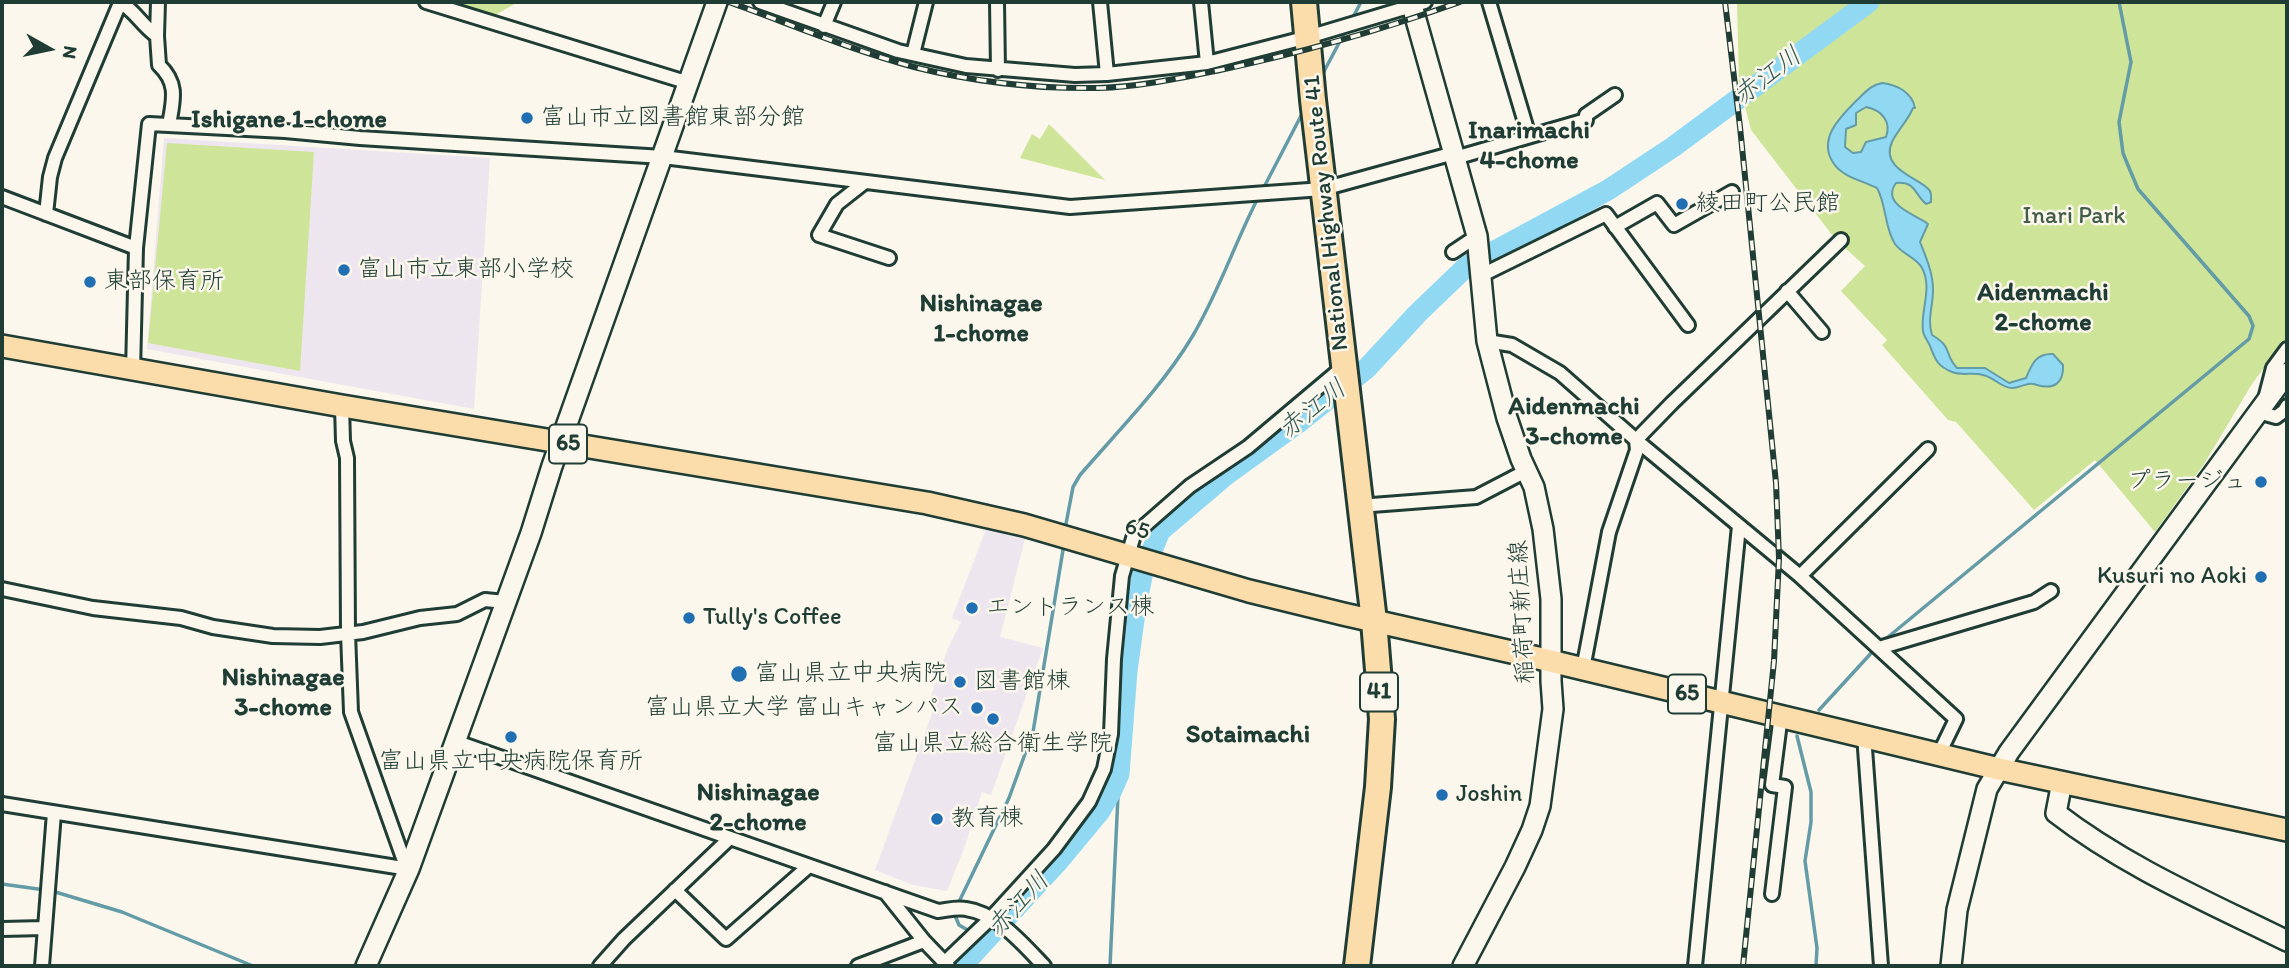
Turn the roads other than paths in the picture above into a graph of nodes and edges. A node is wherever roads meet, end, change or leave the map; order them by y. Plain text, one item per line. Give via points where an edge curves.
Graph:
1 (120, 2) edge
2 (158, 2) edge
3 (426, 2) edge
4 (717, 2) edge
5 (761, 2) edge
6 (834, 2) edge
7 (926, 2) edge
8 (997, 2) edge
9 (1100, 2) edge
10 (1201, 2) edge
11 (1304, 2) edge
12 (1489, 2) edge
13 (1417, 3) edge
14 (824, 26) junction
15 (157, 36) junction
16 (1308, 37) junction
17 (913, 54) junction
18 (1208, 63) junction
19 (999, 70) junction
20 (1107, 74) junction
21 (689, 83) junction
22 (1615, 95) dead end
23 (169, 125) junction
24 (1529, 136) junction
25 (1454, 155) junction
26 (663, 157) junction
27 (865, 182) junction
28 (1323, 188) junction
29 (1732, 192) dead end
30 (2, 197) edge
31 (47, 214) junction
32 (1615, 227) junction
33 (1477, 236) junction
34 (1841, 240) dead end
35 (136, 248) junction
36 (1453, 252) dead end
37 (889, 258) dead end
38 (1480, 276) junction
39 (1787, 291) junction
40 (1688, 325) dead end
41 (1822, 332) dead end
42 (1487, 341) junction
43 (2, 346) edge
44 (2287, 349) edge
45 (1344, 368) junction
46 (133, 371) junction
47 (2287, 373) edge
48 (342, 407) junction
49 (2260, 408) junction
50 (2286, 411) edge
51 (1636, 440) junction
52 (560, 443) junction
53 (1928, 449) dead end
54 (1526, 471) junction
55 (1359, 506) junction
56 (1740, 526) junction
57 (1130, 555) junction
58 (1800, 576) junction
59 (2, 589) edge
60 (2051, 591) dead end
61 (505, 602) junction
62 (1374, 621) junction
63 (348, 634) junction
64 (1879, 648) junction
65 (1551, 661) junction
66 (1583, 669) junction
67 (1721, 702) junction
68 (1781, 716) junction
69 (1864, 736) junction
70 (454, 741) junction
71 (1939, 754) junction
72 (1999, 769) junction
73 (2062, 782) junction
74 (2, 804) edge
75 (54, 813) junction
76 (2287, 830) edge
77 (730, 838) junction
78 (406, 863) junction
79 (809, 866) junction
80 (675, 890) junction
81 (884, 892) junction
82 (1772, 894) dead end
83 (991, 918) junction
84 (44, 928) junction
85 (2, 929) edge
86 (924, 941) junction
87 (2287, 942) edge
88 (1353, 964) edge
89 (946, 965) edge
90 (42, 966) edge
91 (366, 966) edge
92 (600, 966) edge
93 (859, 966) edge
94 (1044, 966) edge
95 (1463, 966) edge
96 (1695, 966) edge
97 (1881, 966) edge
98 (1951, 966) edge

1 - 15 street
1 - 31 street via 55,158
2 - 15 street
3 - 21 street
4 - 21 street
5 - 14 street
6 - 14 street
7 - 17 street
8 - 19 street
9 - 20 street
10 - 18 street
11 - 16 highway, National Highway Route 41 / 41
12 - 24 street
13 - 16 street
13 - 25 street, 稲荷町新庄線
14 - 17 street
15 - 23 street via 159,65 173,85
16 - 18 street
16 - 28 highway, National Highway Route 41 / 41
17 - 19 street
18 - 20 street
19 - 20 street
21 - 26 street
22 - 24 street via 1586,115 1586,120
23 - 26 street
23 - 35 street via 149,124
24 - 25 street
25 - 28 street
25 - 33 street, 稲荷町新庄線
26 - 27 street
26 - 52 street
27 - 28 street via 1070,207
27 - 37 street via 837,204 819,235
28 - 45 highway, National Highway Route 41 / 41
29 - 32 street via 1674,225 1657,203
30 - 31 street
31 - 35 street
32 - 38 street via 1605,214
32 - 40 street
33 - 36 street
33 - 38 street, 稲荷町新庄線
34 - 39 street
35 - 46 street
38 - 42 street, 稲荷町新庄線
39 - 41 street
39 - 51 street
42 - 51 street via 1512,345 1560,373
42 - 54 street, 稲荷町新庄線
43 - 46 main road, 65 / 65
44 - 49 street via 2273,368
45 - 55 highway, National Highway Route 41 / 41
45 - 57 street via 1248,447 1190,486 1134,535
46 - 48 main road, 65 / 65
47 - 49 street
48 - 52 main road, 65 / 65
48 - 63 street via 347,458
49 - 50 street via 2276,417
49 - 72 street
51 - 56 street
51 - 66 street via 1637,450 1609,532
52 - 57 main road, 65 / 65 via 927,503
52 - 61 street
53 - 58 street
54 - 55 street via 1476,497
54 - 65 street, 稲荷町新庄線 via 1543,529 1552,599
55 - 62 highway, National Highway Route 41 / 41
56 - 58 street
56 - 67 street
57 - 62 main road, 65 / 65 via 1249,591
57 - 83 street via 1122,576 1111,734 1104,769 1069,831
58 - 64 street
59 - 63 street via 273,636
60 - 64 street via 2034,602
61 - 63 street via 485,600 457,614
61 - 70 street
62 - 65 main road, 65 / 65
62 - 88 highway, National Highway Route 41 / 41 via 1382,719 1378,787
63 - 78 street via 351,712
64 - 71 street via 1956,719
65 - 66 main road, 65 / 65
65 - 95 street, 稲荷町新庄線 via 1553,709 1540,806 1515,867
66 - 67 main road, 65 / 65
67 - 68 main road, 65 / 65
67 - 96 street
68 - 69 main road, 65 / 65
68 - 82 street via 1772,785 1786,788
69 - 71 main road, 65 / 65
69 - 97 street
70 - 77 street
70 - 78 street
71 - 72 main road, 65 / 65
72 - 73 main road, 65 / 65
72 - 98 street via 1987,789 1957,909
73 - 76 main road, 65 / 65
73 - 87 street via 2056,813 2077,830 2134,866
74 - 75 street
75 - 78 street
75 - 84 street
77 - 79 street
77 - 80 street
78 - 91 street
79 - 80 street via 726,939
79 - 81 street
80 - 92 street
81 - 83 street via 939,911 963,908
81 - 86 street
83 - 89 street
83 - 94 street
84 - 85 street
84 - 90 street
86 - 89 street
86 - 93 street

